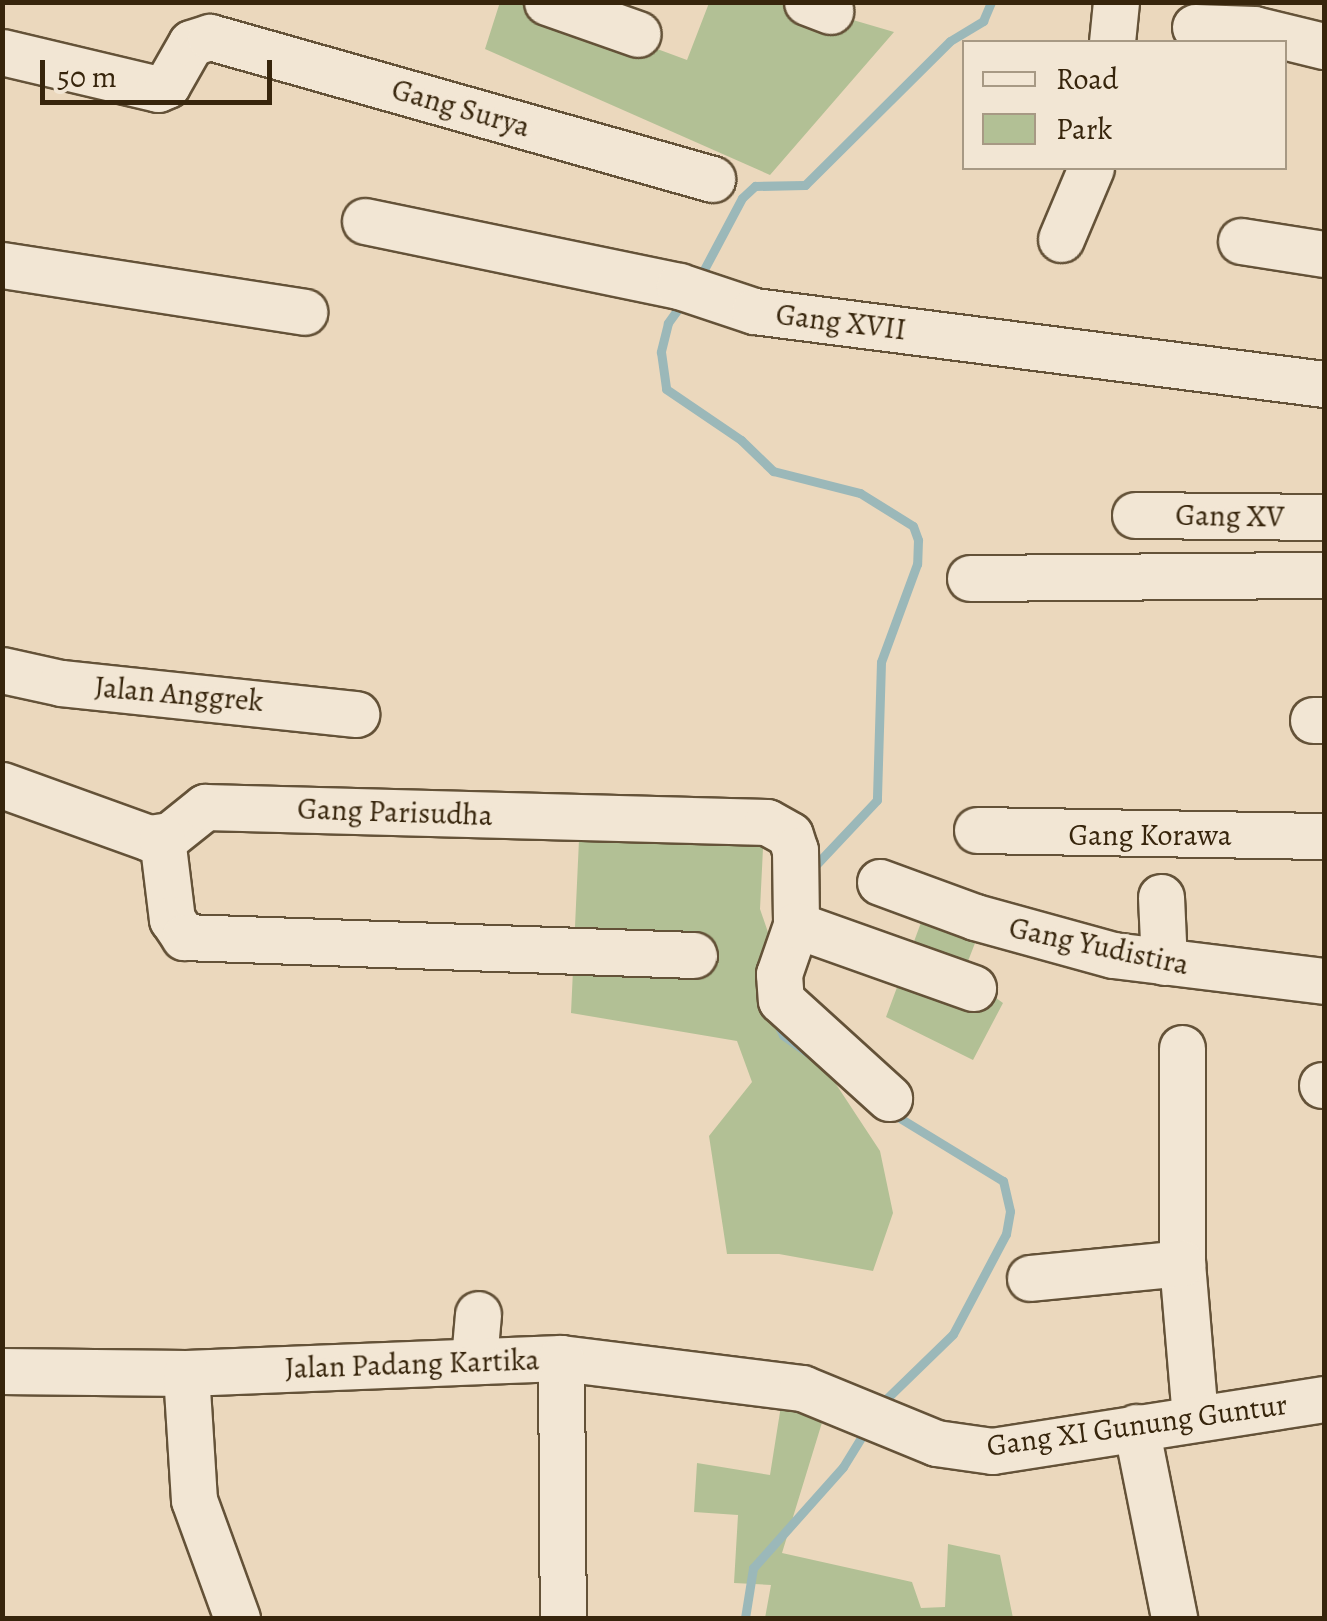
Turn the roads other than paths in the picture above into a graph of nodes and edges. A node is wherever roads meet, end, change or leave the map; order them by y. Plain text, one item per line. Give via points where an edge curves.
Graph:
1 (547, 2) edge
2 (1116, 2) edge
3 (1194, 28) dead end
4 (638, 34) dead end
5 (1112, 40) edge
6 (1324, 46) edge
7 (2, 52) edge
8 (1090, 170) edge
9 (712, 178) dead end
10 (364, 221) dead end
11 (1061, 239) dead end
12 (1240, 241) dead end
13 (1324, 254) edge
14 (2, 265) edge
15 (304, 312) dead end
16 (1324, 384) edge
17 (1135, 515) dead end
18 (1324, 518) edge
19 (1324, 575) edge
20 (970, 578) dead end
21 (2, 670) edge
22 (356, 714) dead end
23 (2, 784) edge
24 (977, 830) dead end
25 (1324, 836) edge
26 (162, 838) junction
27 (880, 882) dead end
28 (1161, 897) dead end
29 (796, 925) junction
30 (694, 954) dead end
31 (1164, 962) junction
32 (1324, 981) edge
33 (973, 988) dead end
34 (1182, 1048) dead end
35 (889, 1098) dead end
36 (1182, 1263) junction
37 (1030, 1278) dead end
38 (478, 1314) dead end
39 (561, 1358) junction
40 (474, 1359) junction
41 (2, 1371) edge
42 (186, 1373) junction
43 (1324, 1399) edge
44 (1194, 1418) junction
45 (1136, 1427) junction
46 (236, 1618) edge
47 (563, 1618) edge
48 (1174, 1618) edge

1 - 4 street
2 - 5 street
3 - 6 street via 1254,28
7 - 9 street, Gang Surya via 158,89 191,43 210,37
8 - 11 street
10 - 16 street, Gang XVII via 678,286 754,311
12 - 13 street
14 - 15 street
17 - 18 street, Gang XV
19 - 20 street
21 - 22 street, Jalan Anggrek via 61,683
23 - 26 street
24 - 25 street, Gang Korawa
26 - 29 street, Gang Parisudha via 192,812 236,807 767,822 790,835 795,850
26 - 30 street via 172,918 184,936
27 - 31 street, Gang Yudistira via 1041,938
28 - 31 street
29 - 33 street
29 - 35 street via 779,974 781,1000
31 - 32 street, Gang Yudistira
34 - 36 street
36 - 37 street
36 - 44 street
38 - 40 street
39 - 40 street, Jalan Padang Kartika
39 - 45 street, Gang XI Gunung Guntur via 802,1388 936,1443 992,1452
39 - 47 street, Jalan Padang Kartika
40 - 42 street, Jalan Padang Kartika
41 - 42 street, Jalan Padang Kartika
42 - 46 street via 194,1500
43 - 44 street, Gang XI Gunung Guntur
44 - 45 street, Gang XI Gunung Guntur
45 - 48 street

